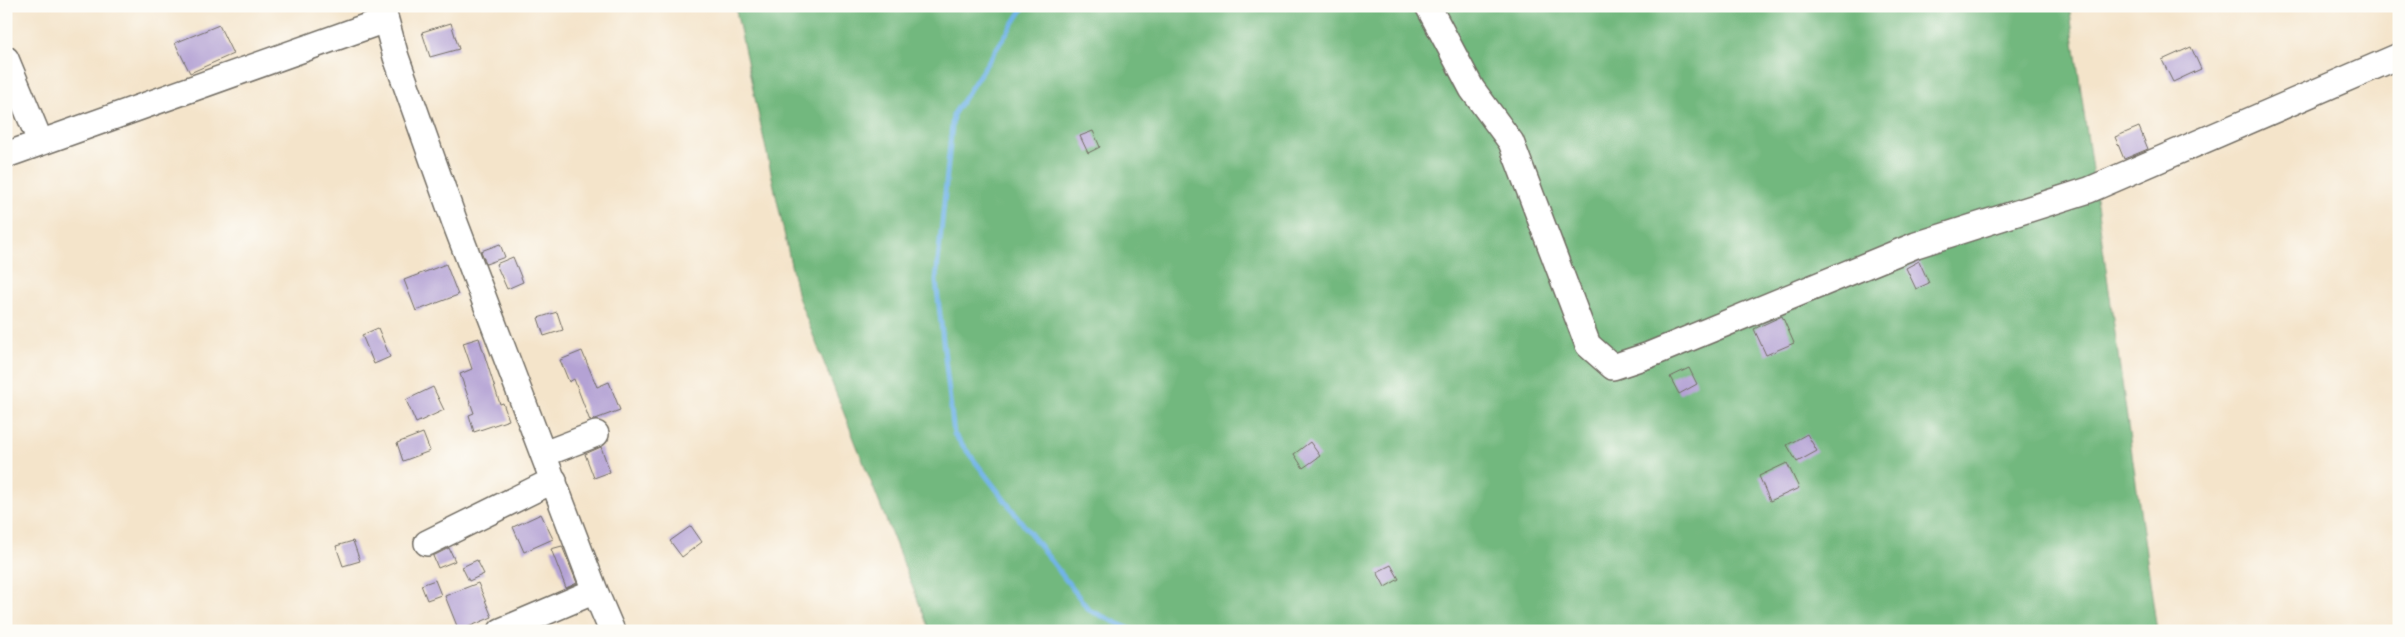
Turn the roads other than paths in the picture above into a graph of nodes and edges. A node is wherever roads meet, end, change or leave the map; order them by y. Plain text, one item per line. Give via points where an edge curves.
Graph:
1 (1428, 6) edge
2 (383, 13) edge
3 (2399, 56) edge
4 (6, 59) edge
5 (40, 141) junction
6 (6, 154) edge
7 (596, 434) dead end
8 (544, 454) junction
9 (554, 480) junction
10 (427, 542) dead end
11 (595, 591) junction
12 (501, 631) edge
13 (612, 631) edge

1 - 3 street via 1472,89 1511,142 1588,345 1613,367 1916,245 2089,190
2 - 5 street
2 - 8 street via 454,220
4 - 5 street
5 - 6 street
7 - 8 street
8 - 9 street
9 - 10 street
9 - 11 street
11 - 12 street
11 - 13 street

